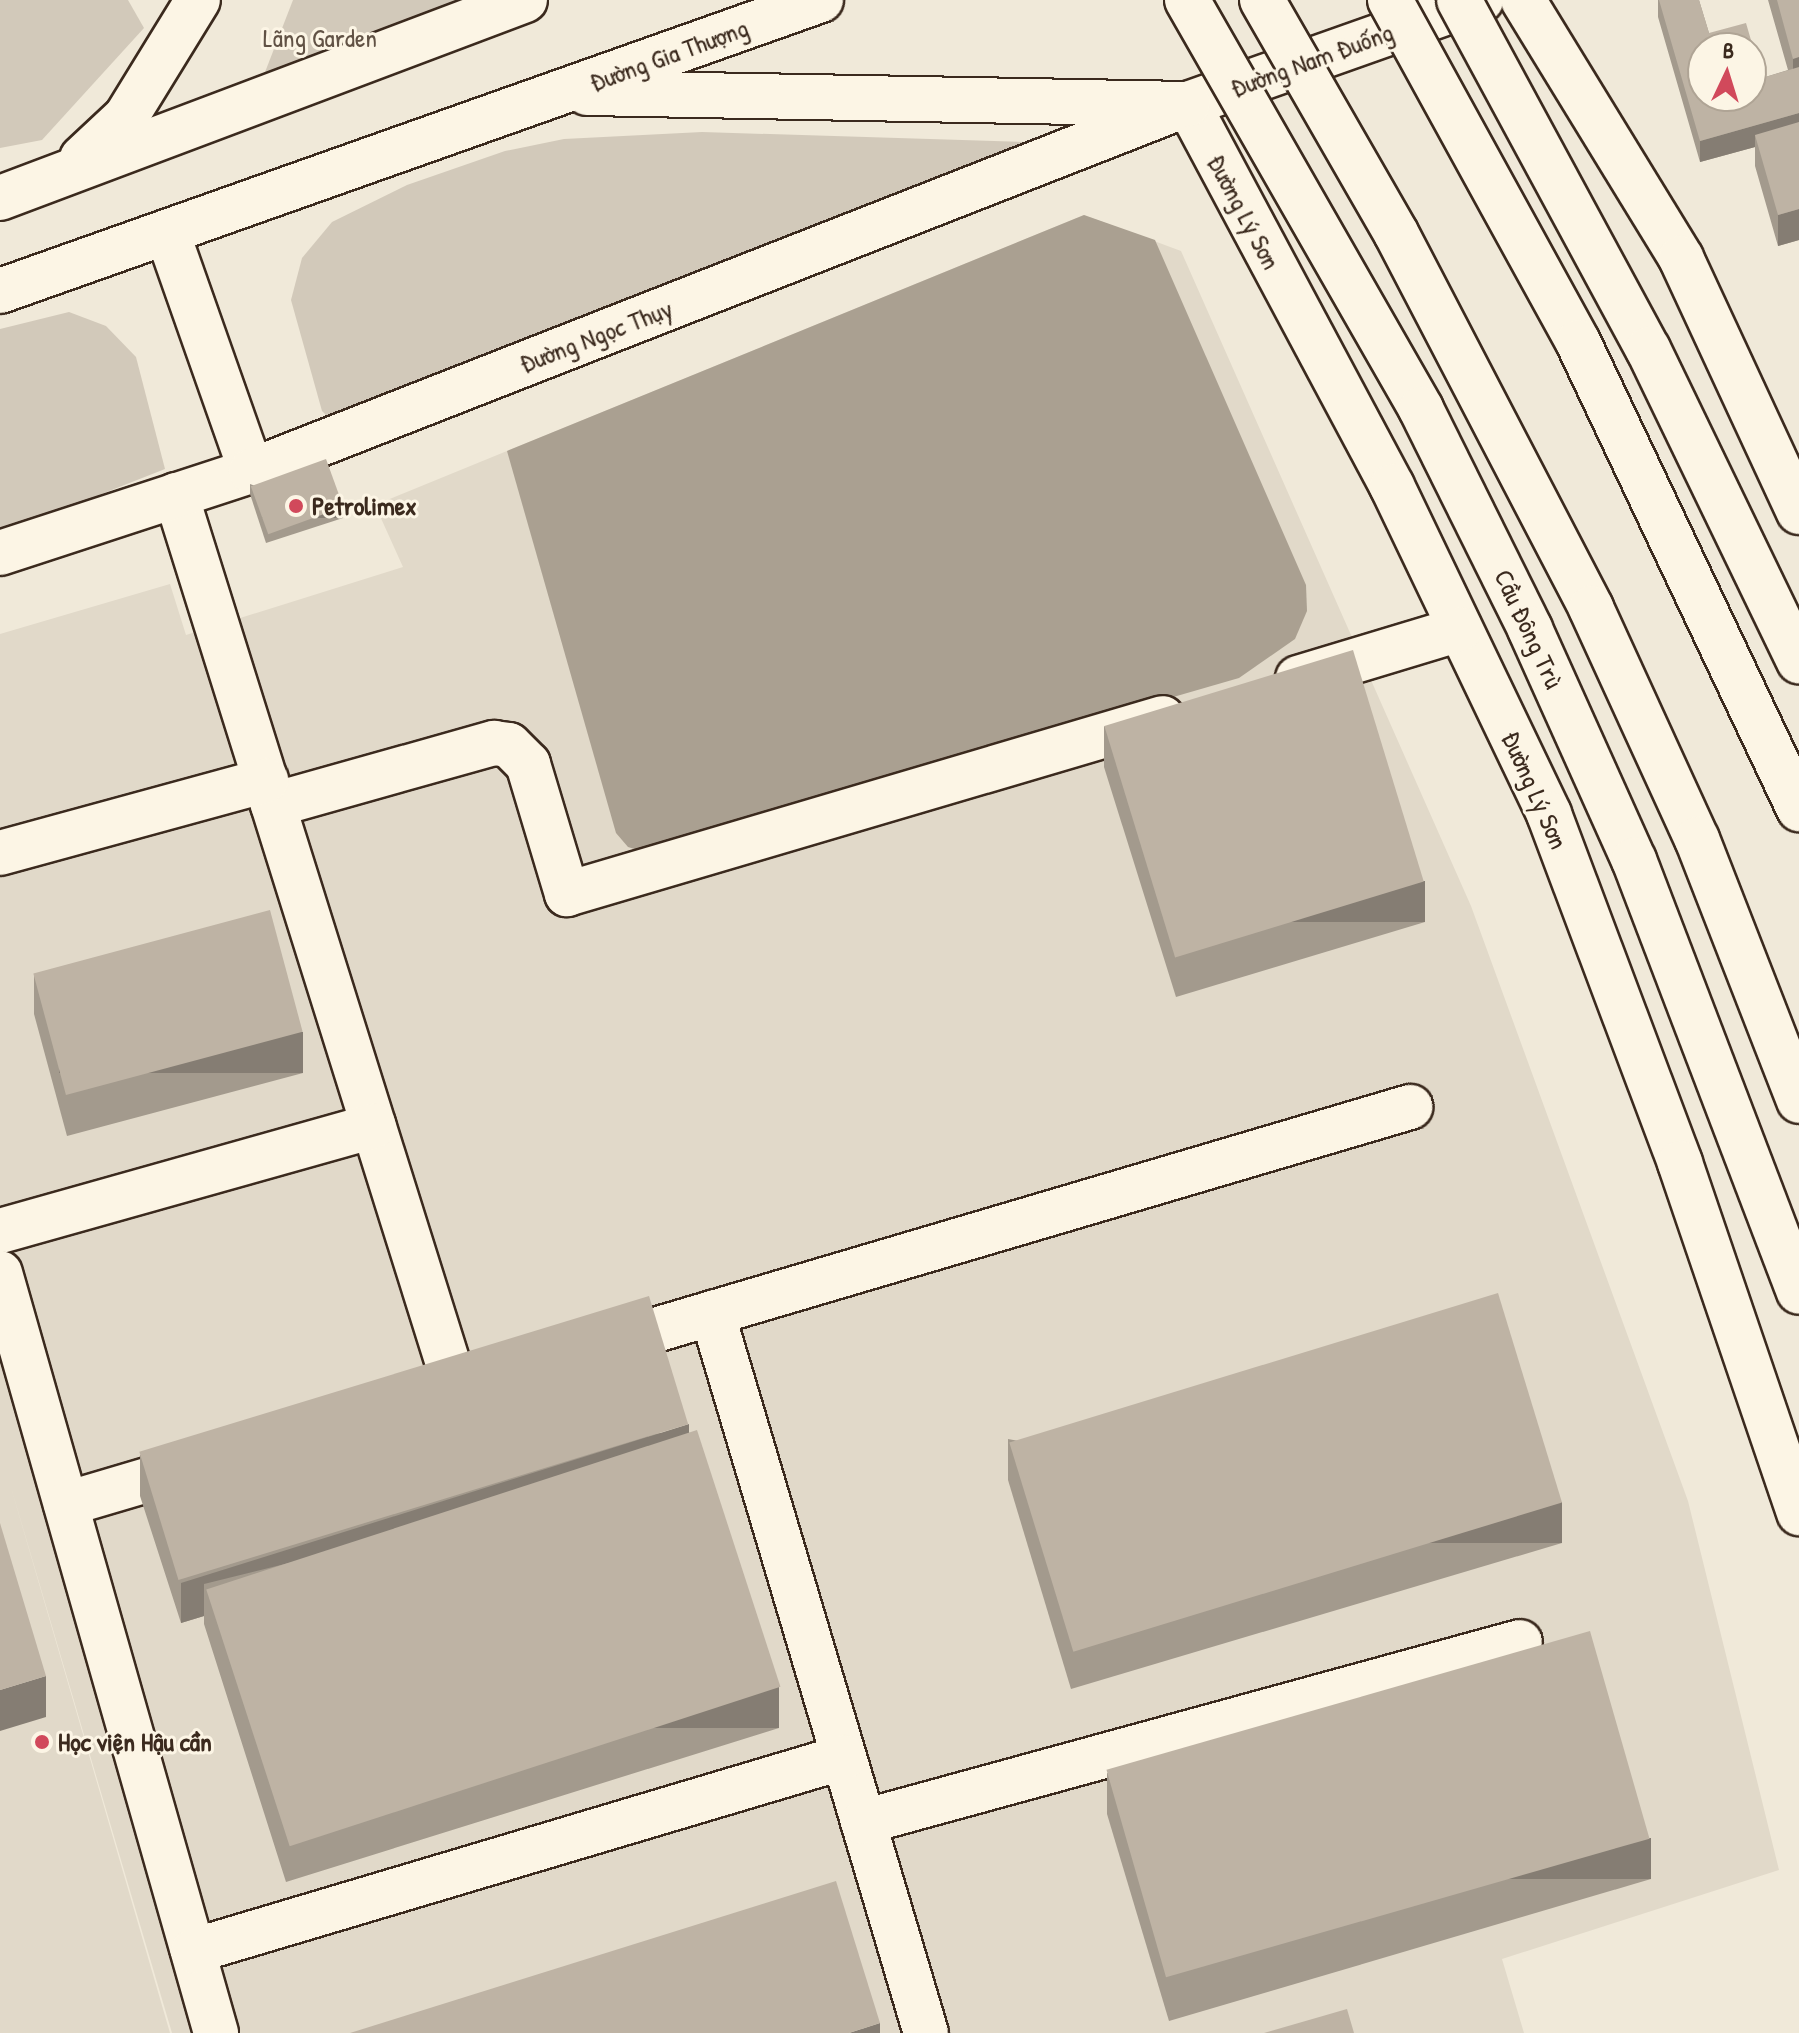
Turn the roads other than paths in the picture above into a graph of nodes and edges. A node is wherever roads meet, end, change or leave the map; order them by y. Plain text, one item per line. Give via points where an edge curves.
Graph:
1 (198, 0) edge
2 (525, 0) edge
3 (821, 0) edge
4 (1187, 0) edge
5 (1262, 0) edge
6 (1390, 0) edge
7 (1459, 0) edge
8 (1481, 0) edge
9 (1523, 0) edge
10 (561, 93) junction
11 (1188, 104) junction
12 (65, 173) junction
13 (0, 198) edge
14 (167, 232) junction
15 (0, 291) edge
16 (251, 471) junction
17 (176, 495) junction
18 (1799, 512) edge
19 (0, 553) edge
20 (1460, 629) junction
21 (1799, 661) edge
22 (1256, 690) edge
23 (1210, 703) edge
24 (270, 792) junction
25 (1799, 809) edge
26 (0, 853) edge
27 (1799, 1101) edge
28 (1410, 1107) dead end
29 (374, 1126) junction
30 (0, 1231) edge
31 (0, 1273) edge
32 (1799, 1292) edge
33 (712, 1313) junction
34 (562, 1358) edge
35 (501, 1375) edge
36 (456, 1389) junction
37 (411, 1402) edge
38 (246, 1451) edge
39 (66, 1504) junction
40 (1799, 1513) edge
41 (1520, 1642) dead end
42 (844, 1757) junction
43 (863, 1822) junction
44 (193, 1951) junction
45 (216, 2033) edge
46 (926, 2033) edge

1 - 12 main road via 126,117
2 - 12 main road
3 - 10 main road, Đường Gia Thượng
4 - 32 main road, Cầu Đông Trù, bridge via 1421,409 1530,629 1634,860
5 - 27 main road, bridge via 1467,366 1591,608 1697,839
6 - 25 main road, bridge via 1578,342
7 - 21 main road, bridge via 1648,349
8 - 11 main road, Đường Nam Đuống
9 - 18 main road via 1681,258
10 - 11 main road
10 - 14 main road
11 - 16 main road, Đường Ngọc Thụy
11 - 20 main road, Đường Lý Sơn
12 - 13 main road
14 - 15 main road
14 - 16 main road
16 - 17 main road, Đường Ngọc Thụy
17 - 19 main road, Đường Ngọc Thụy
17 - 24 main road
20 - 22 main road
20 - 40 main road, Đường Lý Sơn via 1549,814 1680,1163
23 - 24 main road via 567,894 528,764 509,745 494,743
24 - 26 main road
24 - 29 main road
28 - 33 main road
29 - 30 main road
29 - 36 main road
31 - 39 main road
33 - 34 main road
33 - 42 main road
35 - 36 main road
36 - 37 main road
38 - 39 main road
39 - 44 main road
41 - 43 main road
42 - 43 main road
42 - 44 main road
43 - 46 main road
44 - 45 main road

